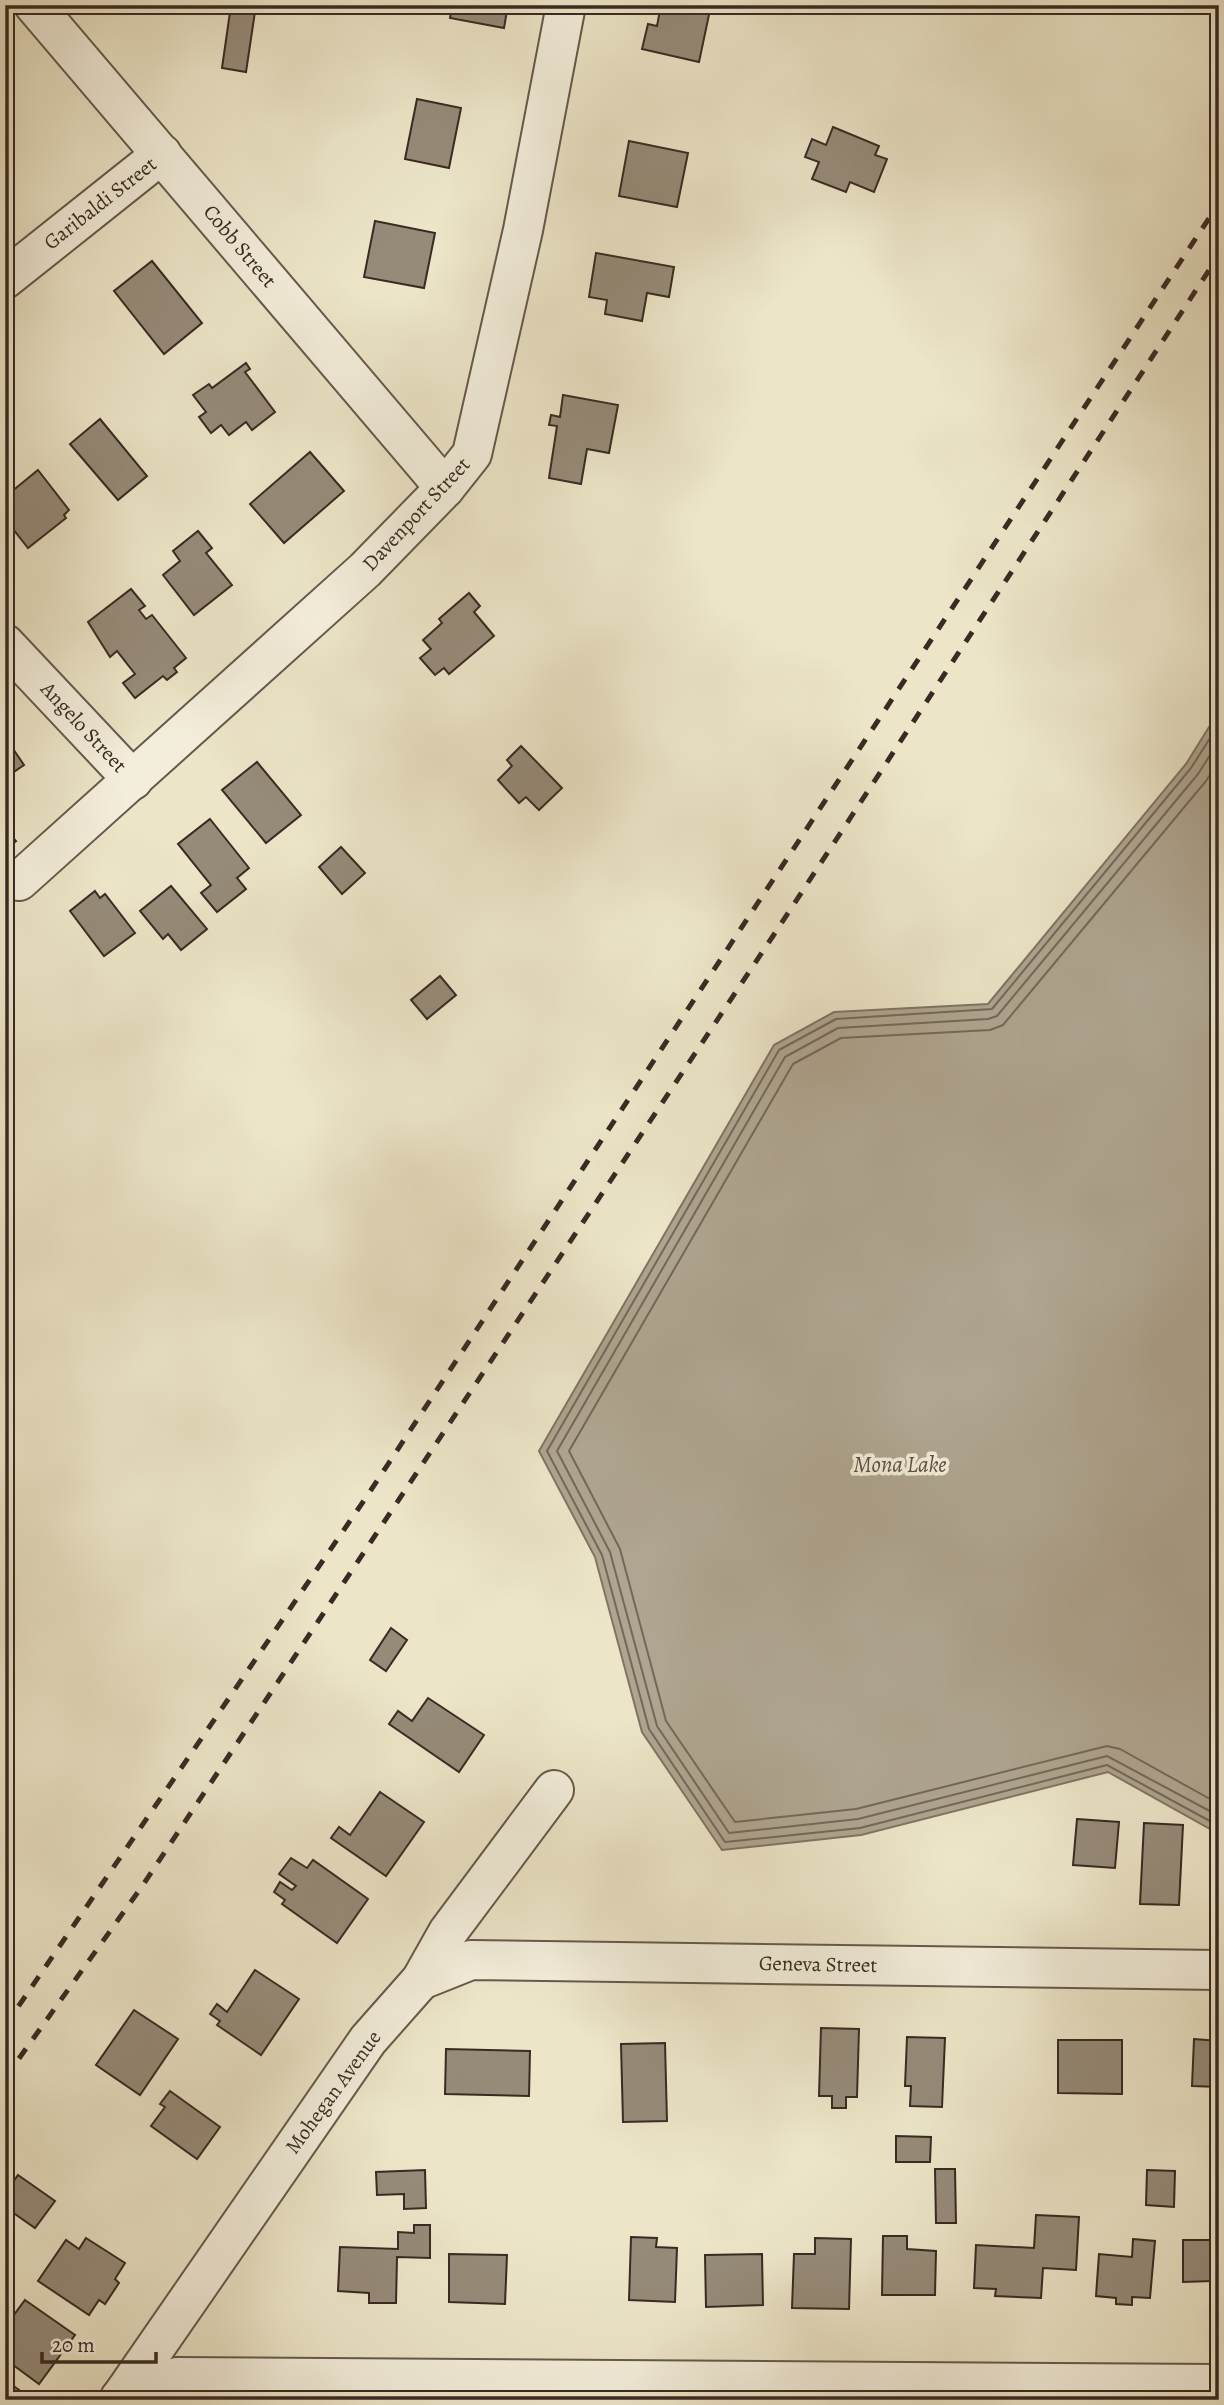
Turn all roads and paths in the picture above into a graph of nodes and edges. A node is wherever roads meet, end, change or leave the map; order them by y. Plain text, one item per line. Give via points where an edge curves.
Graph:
1 (34, 5) edge
2 (566, 5) edge
3 (162, 154) junction
4 (5, 279) edge
5 (445, 488) junction
6 (5, 644) edge
7 (133, 780) junction
8 (19, 881) dead end
9 (554, 1790) dead end
10 (1219, 1970) edge
11 (421, 1980) junction
12 (1219, 2384) edge
13 (816, 2391) edge
14 (119, 2399) edge

1 - 3 street, Cobb Street
2 - 5 street, Davenport Street via 523,230 472,454
3 - 4 street, Garibaldi Street
3 - 5 street, Cobb Street
5 - 7 street, Davenport Street via 365,570
6 - 7 street, Angelo Street
7 - 8 street, Davenport Street
9 - 11 street, Mohegan Avenue via 448,1932
10 - 11 street, Geneva Street via 471,1960
11 - 14 street, Mohegan Avenue via 368,2039
12 - 13 street
13 - 14 street via 177,2377

